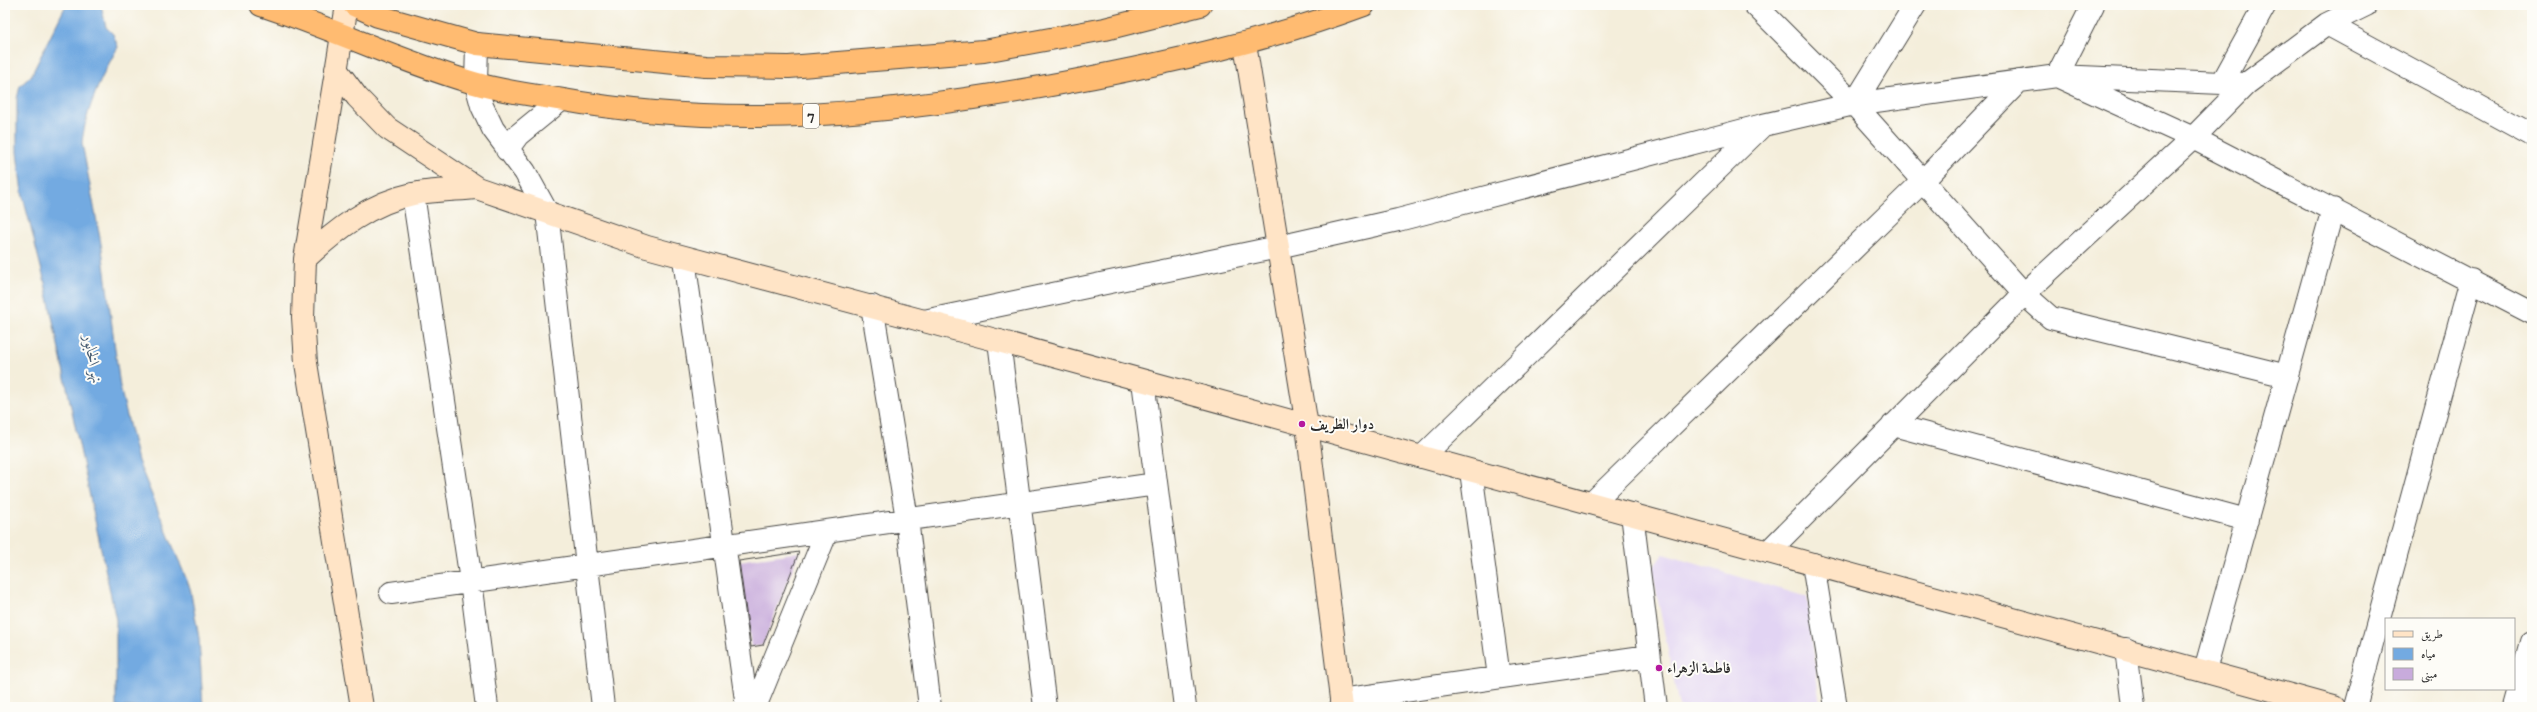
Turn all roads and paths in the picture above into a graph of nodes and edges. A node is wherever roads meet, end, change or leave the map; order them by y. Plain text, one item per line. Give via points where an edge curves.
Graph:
1 (261, 5) edge
2 (347, 5) edge
3 (354, 5) edge
4 (1200, 5) edge
5 (1364, 5) edge
6 (1755, 5) edge
7 (1915, 5) edge
8 (2093, 5) edge
9 (2265, 5) edge
10 (2366, 5) edge
11 (2327, 24) junction
12 (342, 34) junction
13 (477, 44) junction
14 (1245, 44) junction
15 (336, 69) junction
16 (2057, 76) junction
17 (2019, 81) junction
18 (2222, 83) junction
19 (476, 84) junction
20 (2246, 84) junction
21 (561, 100) junction
22 (1854, 104) junction
23 (1763, 125) junction
24 (2532, 135) edge
25 (2193, 138) junction
26 (507, 150) junction
27 (1923, 181) junction
28 (477, 188) junction
29 (413, 194) junction
30 (2333, 210) junction
31 (547, 212) junction
32 (1278, 248) junction
33 (305, 259) junction
34 (684, 259) junction
35 (2471, 280) junction
36 (2024, 294) junction
37 (872, 306) junction
38 (2532, 313) edge
39 (924, 321) junction
40 (999, 340) junction
41 (2287, 376) junction
42 (1143, 381) junction
43 (1893, 425) junction
44 (1307, 426) junction
45 (1422, 457) junction
46 (1471, 471) junction
47 (1156, 484) junction
48 (1019, 503) junction
49 (1592, 504) junction
50 (1632, 514) junction
51 (907, 519) junction
52 (2247, 520) junction
53 (827, 531) junction
54 (725, 545) junction
55 (1768, 552) junction
56 (1813, 564) junction
57 (587, 565) junction
58 (471, 581) junction
59 (391, 593) dead end
60 (2532, 642) edge
61 (2126, 649) junction
62 (1649, 656) junction
63 (2205, 670) junction
64 (1499, 678) junction
65 (2280, 699) edge
66 (1341, 703) edge
67 (362, 707) edge
68 (487, 707) edge
69 (603, 707) edge
70 (747, 707) edge
71 (755, 707) edge
72 (930, 707) edge
73 (1045, 707) edge
74 (1185, 707) edge
75 (1656, 707) edge
76 (1836, 707) edge
77 (2133, 707) edge
78 (2334, 707) edge
79 (2355, 707) edge
80 (2514, 707) edge

1 - 12 highway, 7
2 - 12 street
3 - 13 highway via 378,16
4 - 13 highway via 1105,29 984,51 789,67 706,66
5 - 14 highway, 7
6 - 22 street
7 - 22 street
8 - 16 street
9 - 18 street
10 - 11 street
11 - 20 street
11 - 24 street
12 - 15 street
12 - 19 highway, 7 via 411,62
13 - 19 street
14 - 21 highway, 7 via 1112,74 999,95 887,111 806,116 708,116 613,109
14 - 32 street
15 - 28 street via 357,97 387,128
15 - 33 street
16 - 17 street
16 - 18 street
16 - 25 street
17 - 22 street
17 - 27 street
18 - 20 street
19 - 21 highway, 7
19 - 26 street via 482,106
20 - 25 street
21 - 26 street via 518,135
22 - 23 street
22 - 27 street
23 - 32 street via 1398,220
23 - 45 street
25 - 30 street
25 - 36 street
26 - 31 street via 525,172
27 - 36 street
27 - 49 street
28 - 29 street
28 - 31 street
29 - 33 street via 373,208 336,230
29 - 58 street
30 - 35 street
30 - 41 street
31 - 34 street
31 - 57 street
32 - 39 street
32 - 44 street
33 - 67 street via 303,317 306,363
34 - 37 street
34 - 54 street
35 - 38 street
35 - 79 street
36 - 41 street via 2051,318
36 - 43 street
37 - 39 street
37 - 51 street
39 - 40 street
40 - 42 street
40 - 48 street
41 - 52 street
42 - 44 street
42 - 47 street
43 - 52 street
43 - 55 street
44 - 45 street
44 - 66 street
45 - 46 street
46 - 49 street
46 - 64 street
47 - 48 street
47 - 74 street
48 - 51 street
48 - 73 street
49 - 50 street
50 - 55 street
50 - 62 street
51 - 53 street
51 - 72 street
52 - 63 street
53 - 54 street
53 - 71 street
54 - 57 street
54 - 70 street
55 - 56 street
56 - 61 street
56 - 76 street
57 - 58 street
57 - 69 street
58 - 59 street
58 - 68 street
60 - 80 street
61 - 63 street
61 - 77 street
62 - 64 street
62 - 75 street
63 - 65 street
64 - 66 street
65 - 78 street

